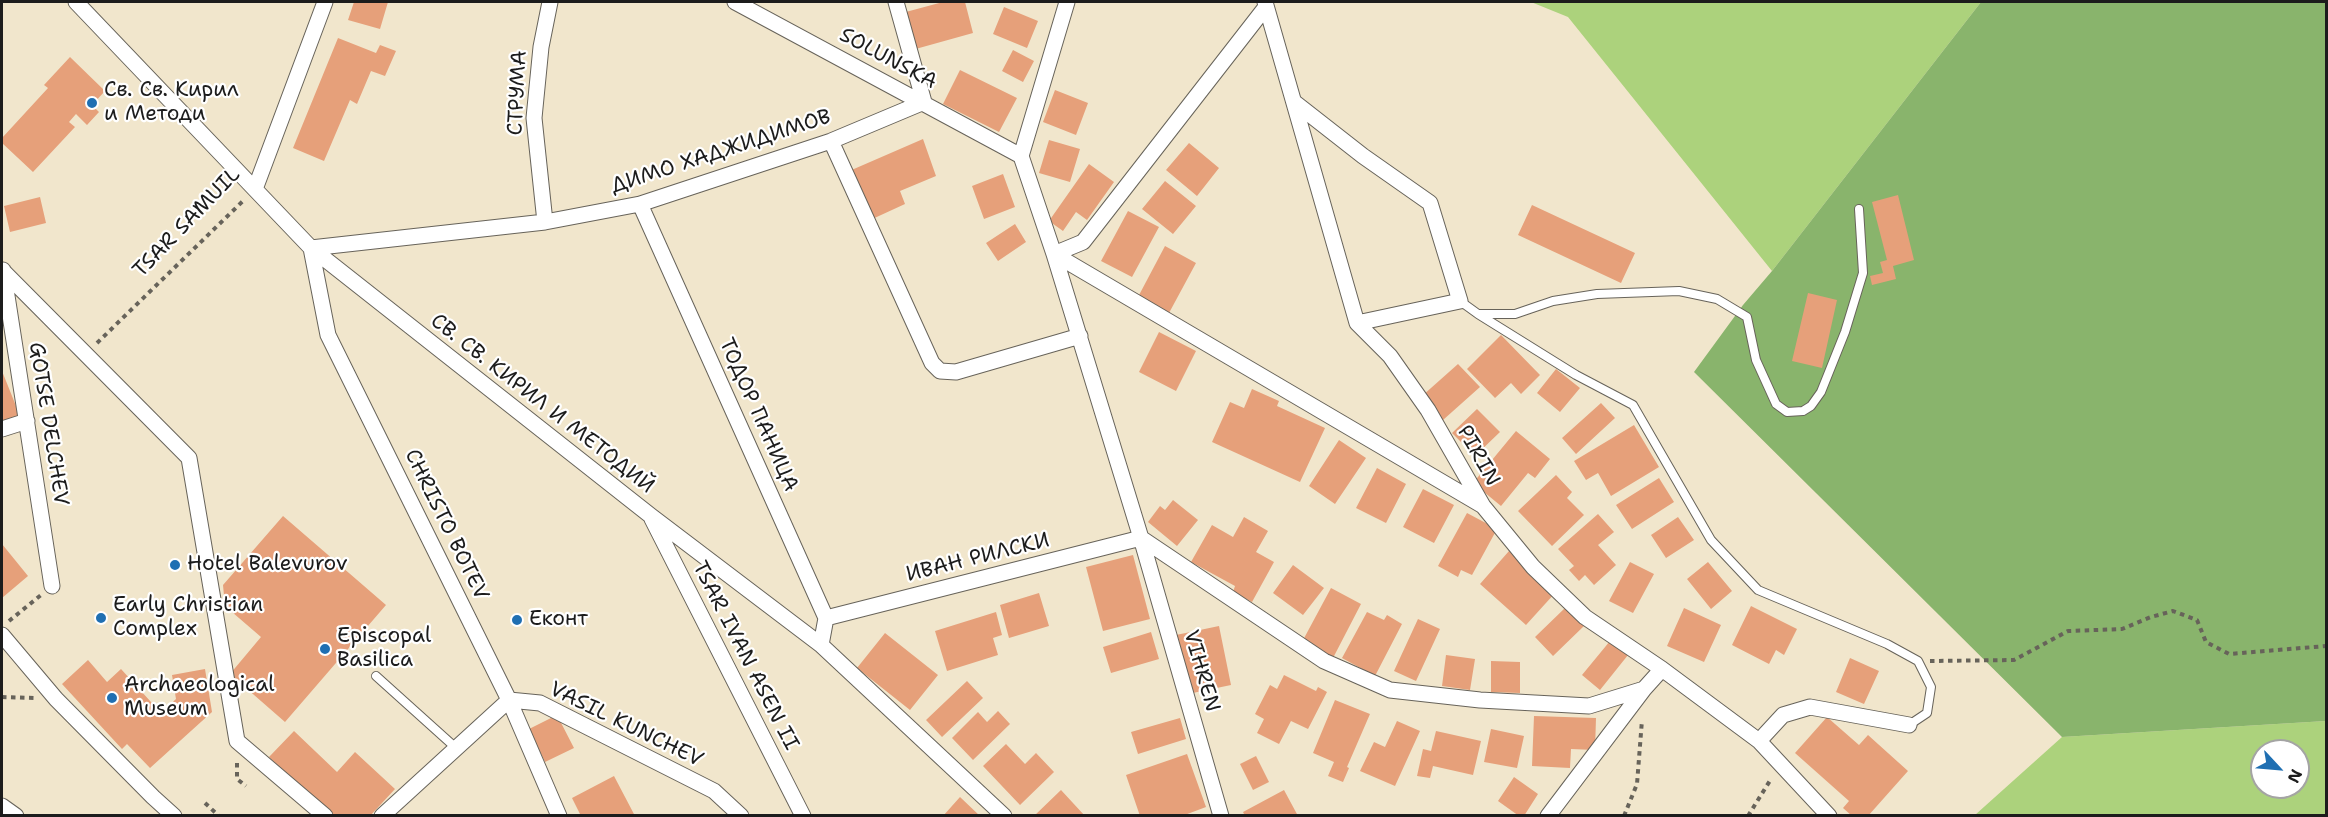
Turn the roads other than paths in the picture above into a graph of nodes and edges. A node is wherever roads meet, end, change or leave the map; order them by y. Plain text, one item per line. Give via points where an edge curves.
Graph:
1 (76, 2) edge
2 (325, 2) edge
3 (550, 2) edge
4 (735, 2) edge
5 (896, 2) edge
6 (1067, 2) edge
7 (1265, 5) edge
8 (924, 102) junction
9 (1294, 102) junction
10 (831, 141) junction
11 (1021, 156) junction
12 (255, 189) junction
13 (640, 204) junction
14 (1859, 209) dead end
15 (545, 222) junction
16 (311, 248) junction
17 (1054, 254) junction
18 (2, 270) edge
19 (1460, 301) junction
20 (1478, 314) junction
21 (1357, 323) junction
22 (1080, 336) junction
23 (27, 421) junction
24 (2, 429) edge
25 (1483, 506) junction
26 (651, 516) junction
27 (1141, 538) junction
28 (52, 586) road end
29 (826, 618) junction
30 (2, 635) edge
31 (821, 645) junction
32 (1662, 669) junction
33 (376, 676) dead end
34 (1644, 688) junction
35 (509, 700) junction
36 (1908, 725) joint
37 (1759, 741) junction
38 (456, 748) junction
39 (2, 806) edge
40 (16, 816) edge
41 (174, 816) edge
42 (325, 816) edge
43 (382, 816) edge
44 (559, 816) edge
45 (741, 816) edge
46 (803, 816) edge
47 (1004, 816) edge
48 (1221, 816) edge
49 (1548, 816) edge
50 (1829, 816) edge

1 - 12 street, СВ. СВ. КИРИЛ И МЕТОДИЙ
2 - 12 street, TSAR SAMUIL
3 - 15 street, СТРУМА via 540,47 534,118
4 - 8 street, SOLUNSKA
5 - 8 street
6 - 11 street
7 - 9 street, PIRIN
7 - 17 street via 1083,242
8 - 10 street, ДИМО ХАДЖИДИМОВ
8 - 11 street, SOLUNSKA
9 - 19 street via 1430,203
9 - 21 street, PIRIN
10 - 13 street, ДИМО ХАДЖИДИМОВ
10 - 22 street via 932,363 940,371 956,372
11 - 17 street, VIHREN
12 - 16 street, СВ. СВ. КИРИЛ И МЕТОДИЙ
13 - 15 street, ДИМО ХАДЖИДИМОВ
13 - 29 street, ТОДОР ПАНИЦА
14 - 20 lane via 1863,273 1821,392 1803,411 1787,412 1776,404 1756,360 1747,317 1717,299 1680,291 1597,294 1552,301 1515,314
15 - 16 street, ДИМО ХАДЖИДИМОВ
16 - 26 street, СВ. СВ. КИРИЛ И МЕТОДИЙ
16 - 35 street, CHRISTO BOTEV via 328,335
17 - 22 street, VIHREN
17 - 25 street
18 - 23 street, GOTSE DELCHEV
18 - 42 street via 189,458 237,741
19 - 20 lane
19 - 21 street
20 - 36 lane via 1633,405 1711,540 1758,590 1887,644 1917,661 1931,687 1927,713
21 - 25 street, PIRIN via 1390,356 1428,410
22 - 27 street, VIHREN
23 - 24 street
23 - 28 street, GOTSE DELCHEV
25 - 32 street, PIRIN via 1533,567 1585,617
26 - 31 street, СВ. СВ. КИРИЛ И МЕТОДИЙ
26 - 46 street, TSAR IVAN ASEN II
27 - 29 street, ИВАН РИЛСКИ
27 - 34 street via 1324,661 1390,690 1590,706
27 - 48 street, VIHREN
29 - 31 street
30 - 41 street via 56,699
31 - 47 street, СВ. СВ. КИРИЛ И МЕТОДИЙ
32 - 34 street
32 - 37 street, PIRIN
33 - 38 lane
34 - 49 street
35 - 38 street
35 - 44 street, CHRISTO BOTEV
35 - 45 street, VASIL KUNCHEV via 540,703 714,792
36 - 37 street via 1810,707 1783,715
37 - 50 street, PIRIN
38 - 43 street
39 - 40 street

